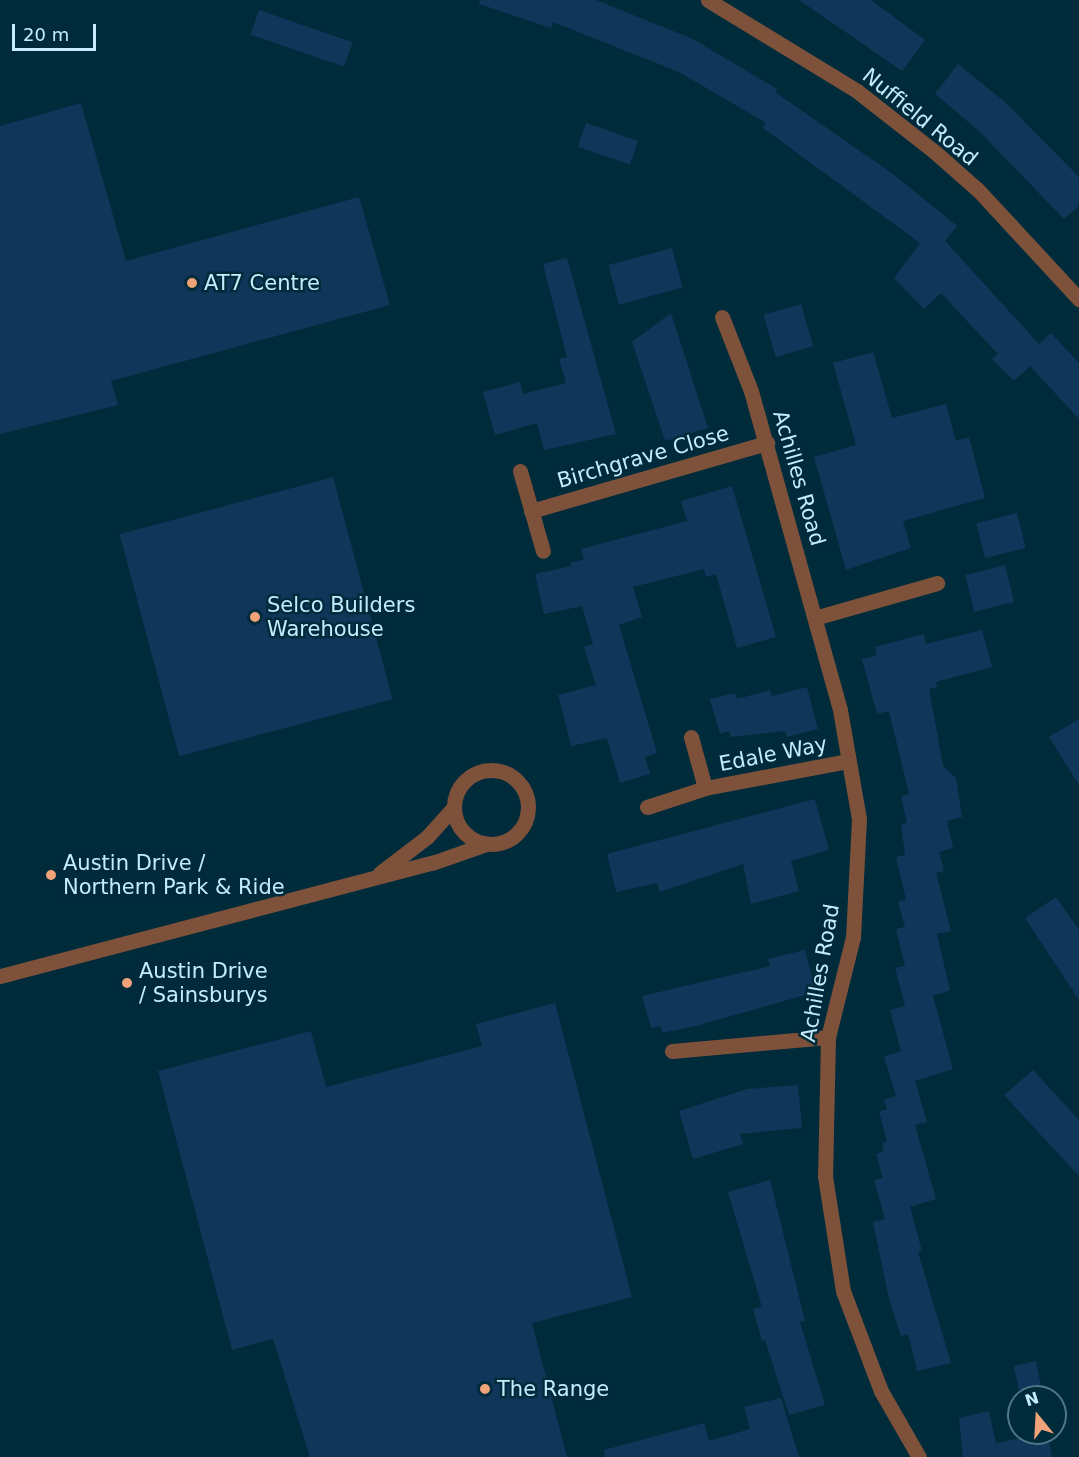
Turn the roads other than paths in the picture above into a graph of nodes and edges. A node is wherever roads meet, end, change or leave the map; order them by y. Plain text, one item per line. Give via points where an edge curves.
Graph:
1 (708, 0) edge
2 (1079, 299) edge
3 (722, 317) dead end
4 (767, 443) junction
5 (520, 471) dead end
6 (531, 511) junction
7 (543, 551) dead end
8 (937, 583) dead end
9 (818, 617) junction
10 (691, 737) dead end
11 (848, 761) junction
12 (705, 788) junction
13 (454, 807) junction
14 (647, 807) dead end
15 (486, 844) junction
16 (375, 877) junction
17 (0, 976) edge
18 (828, 1037) junction
19 (672, 1052) dead end
20 (919, 1457) edge

1 - 2 street, Nuffield Road via 857,91 936,153 992,205
3 - 4 street, Achilles Road
4 - 6 street, Birchgrave Close
4 - 9 street, Achilles Road
5 - 6 street
6 - 7 street
8 - 9 street
9 - 11 street, Achilles Road
10 - 12 street, Edale Way
11 - 12 street, Edale Way
11 - 18 street, Achilles Road via 859,819 853,937
12 - 14 street, Edale Way
13 - 15 street via 463,831
13 - 15 street via 460,786 476,773 502,771 521,784 528,808 524,824 508,840
13 - 16 street via 427,837
15 - 16 street
16 - 17 street
18 - 19 street
18 - 20 street, Achilles Road via 825,1176 843,1291 881,1391

